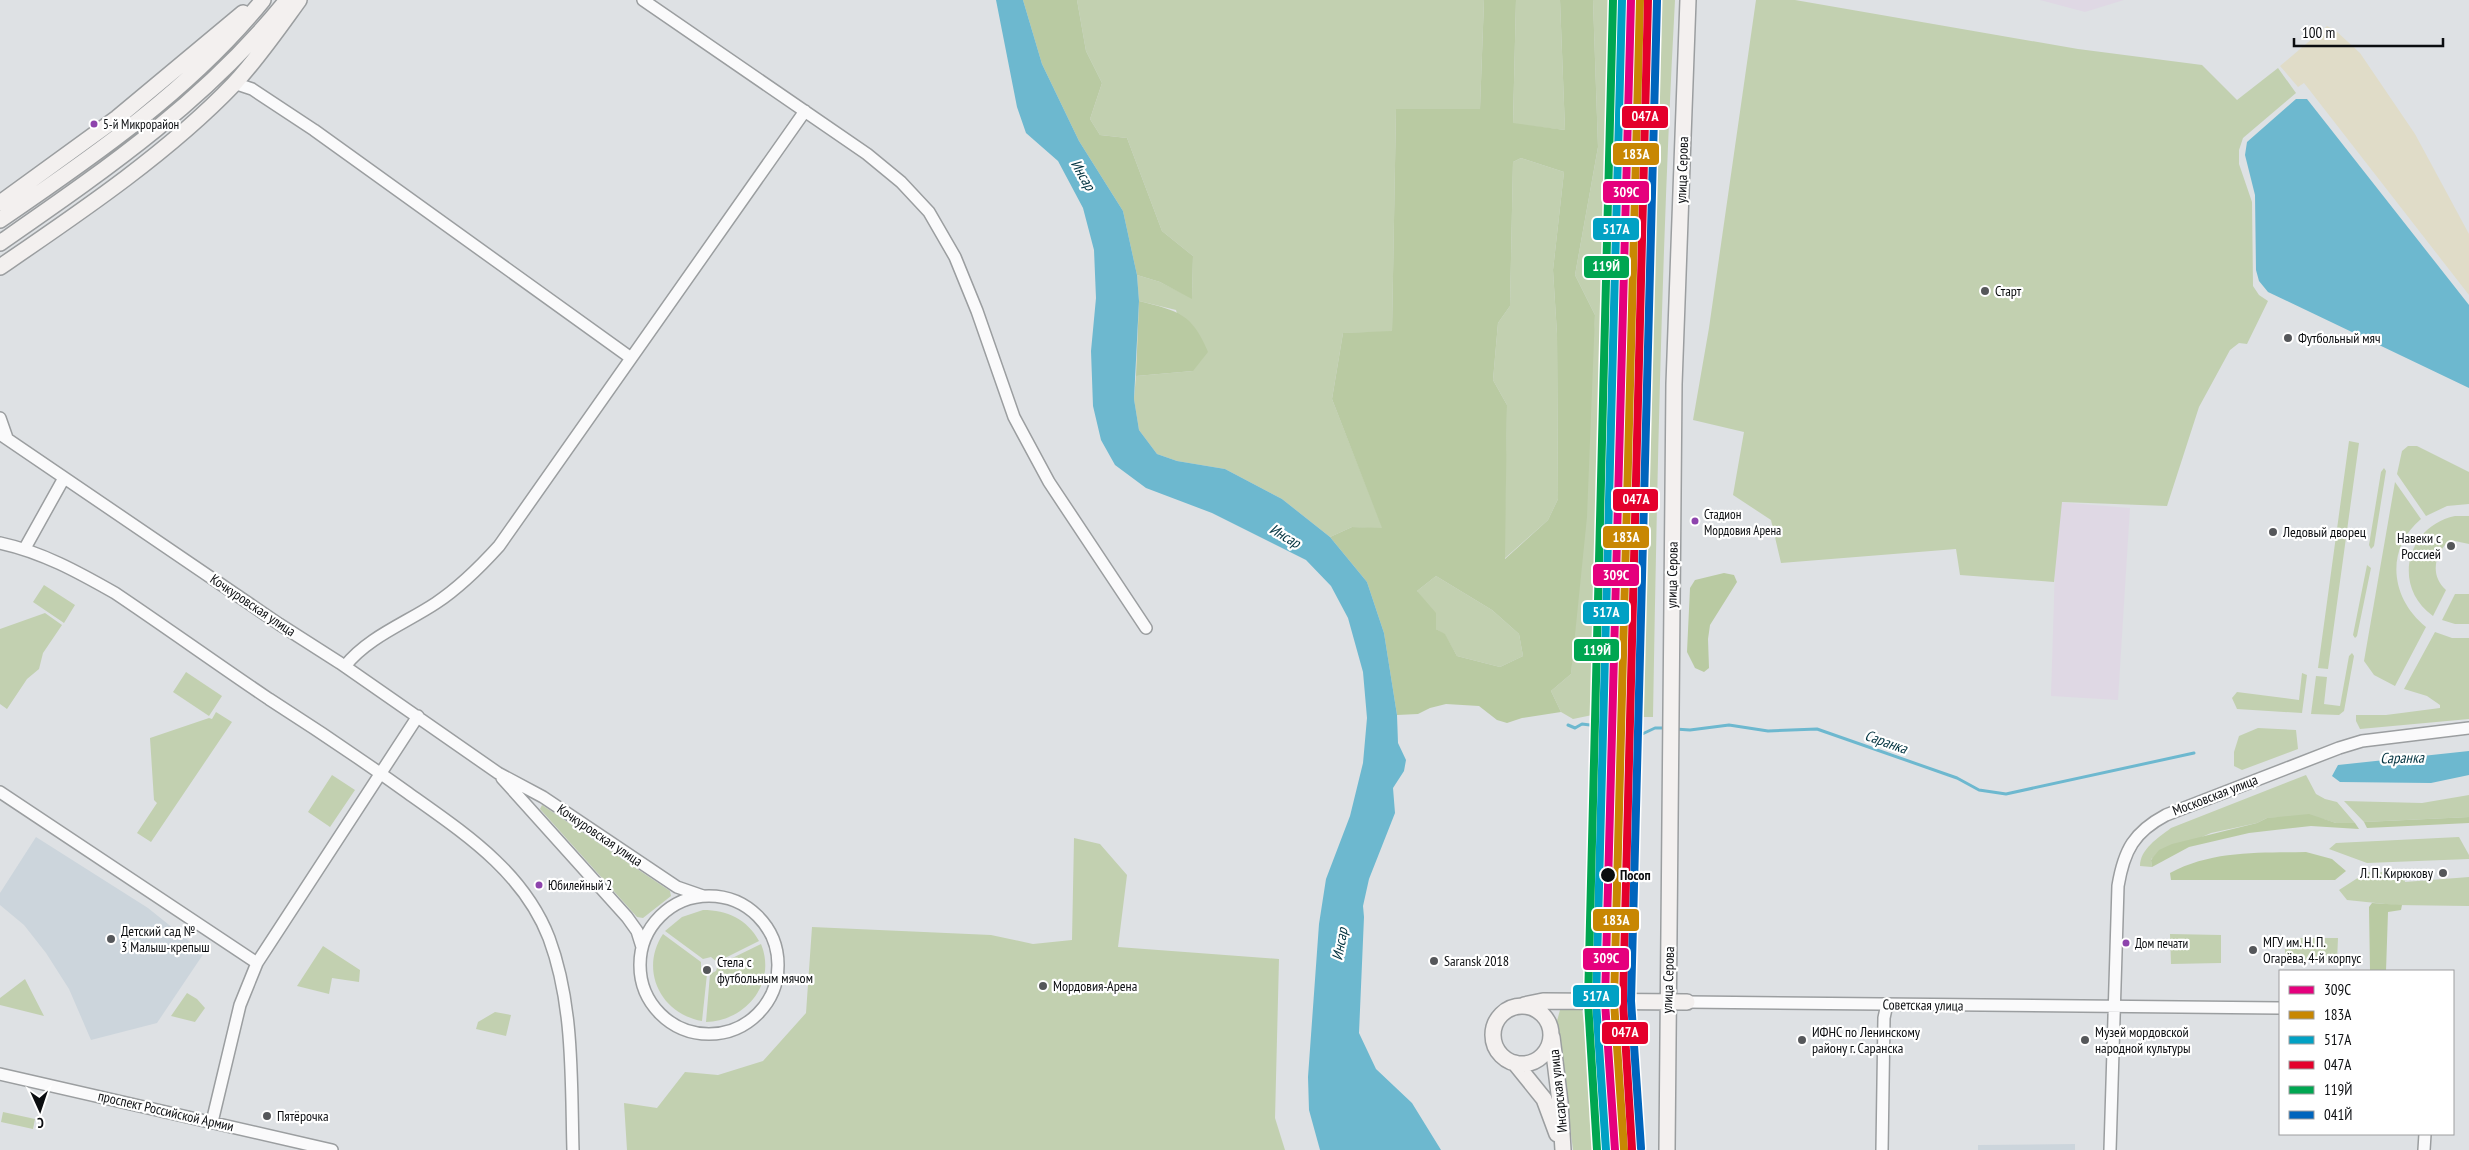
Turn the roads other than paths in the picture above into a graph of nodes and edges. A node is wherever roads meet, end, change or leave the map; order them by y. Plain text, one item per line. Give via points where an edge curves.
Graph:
1 (254, 0) edge
2 (263, 0) edge
3 (287, 0) edge
4 (300, 0) edge
5 (643, 0) edge
6 (1688, 0) edge
7 (234, 83) junction
8 (805, 111) junction
9 (0, 203) edge
10 (0, 220) edge
11 (0, 243) edge
12 (0, 266) edge
13 (632, 358) junction
14 (0, 418) edge
15 (2, 437) edge
16 (64, 478) junction
17 (0, 543) edge
18 (25, 548) junction
19 (1146, 628) dead end
20 (345, 666) junction
21 (418, 716) junction
22 (2469, 728) edge
23 (380, 773) junction
24 (498, 773) junction
25 (0, 792) edge
26 (703, 896) junction
27 (642, 948) junction
28 (257, 963) junction
29 (1566, 1001) junction
30 (1667, 1002) junction
31 (1687, 1002) joint
32 (1887, 1004) junction
33 (1520, 1006) junction
34 (2114, 1007) junction
35 (2279, 1008) edge
36 (1551, 1032) junction
37 (1515, 1063) junction
38 (0, 1074) edge
39 (212, 1122) junction
40 (2425, 1135) edge
41 (1563, 1149) edge
42 (332, 1150) edge
43 (573, 1150) edge
44 (1667, 1150) edge
45 (1882, 1150) edge
46 (2110, 1150) edge
47 (2424, 1150) edge

1 - 9 street via 243,13 117,118
2 - 10 street via 226,43 184,82 80,165
3 - 11 street via 240,56 198,96 112,164
4 - 7 street via 254,62
5 - 8 street
6 - 30 street, улица Серова via 1674,384
7 - 12 street via 176,136 116,184
7 - 13 street via 252,89 314,130
8 - 13 street
8 - 19 street via 867,154 901,182 929,212 955,257 1014,417 1049,482
13 - 20 street via 491,555 443,598 356,651
14 - 15 street, Кочкуровская улица
15 - 16 street, Кочкуровская улица
16 - 18 street
16 - 20 street, Кочкуровская улица
17 - 18 street
18 - 23 street via 115,593
20 - 21 street, Кочкуровская улица
21 - 23 street
21 - 24 street, Кочкуровская улица
22 - 34 street, Московская улица via 2362,741 2150,823 2132,843 2121,869
23 - 28 street
23 - 43 street via 490,854 525,893 540,919 558,967 564,995
24 - 26 street, Кочкуровская улица via 543,797 677,887
24 - 27 street, Кочкуровская улица via 627,917 637,931
25 - 28 street
26 - 27 street via 669,908 652,926
26 - 27 street via 742,904 763,921 773,939 778,958 776,985 771,998 754,1019 717,1035 703,1035 677,1027 648,999 640,973
28 - 39 street via 240,1005
29 - 30 street, Советская улица
29 - 33 street, Советская улица
29 - 36 street via 1553,1013
30 - 31 street, Советская улица
30 - 44 street, улица Серова
31 - 32 street, Советская улица
32 - 34 street, Советская улица
32 - 45 street via 1884,1017
33 - 36 street via 1543,1015
33 - 37 street via 1504,1013 1494,1027 1493,1036 1499,1052
34 - 35 street, Советская улица
34 - 46 street, Московская улица
36 - 37 street via 1550,1044 1540,1058 1523,1064
36 - 41 street, Инсарская улица
37 - 41 street, Инсарская улица via 1544,1099
38 - 39 street, проспект Российской Армии
39 - 42 street, проспект Российской Армии
40 - 47 street

